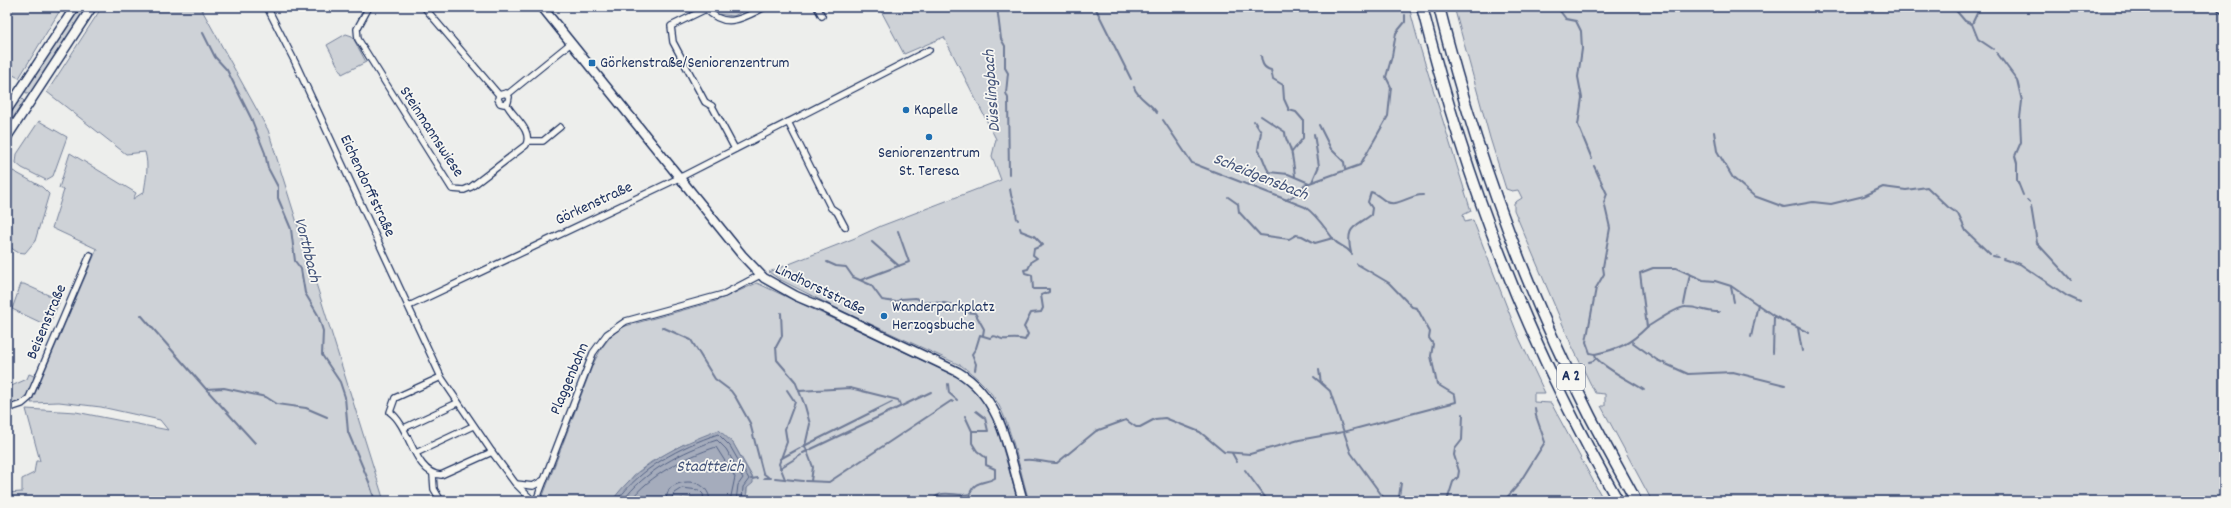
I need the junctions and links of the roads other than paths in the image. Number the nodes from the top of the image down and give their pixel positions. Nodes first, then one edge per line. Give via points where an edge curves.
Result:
1 (75, 7) edge
2 (92, 7) edge
3 (267, 7) edge
4 (369, 7) edge
5 (424, 7) edge
6 (542, 7) edge
7 (764, 7) edge
8 (817, 7) edge
9 (1422, 7) edge
10 (1439, 7) edge
11 (707, 8) edge
12 (822, 16) dead end
13 (571, 43) junction
14 (929, 50) dead end
15 (20, 90) junction
16 (499, 94) junction
17 (508, 94) junction
18 (32, 100) junction
19 (506, 103) junction
20 (7, 110) edge
21 (788, 122) junction
22 (560, 127) dead end
23 (7, 137) edge
24 (528, 141) junction
25 (734, 149) junction
26 (679, 178) junction
27 (845, 227) dead end
28 (90, 255) dead end
29 (760, 275) junction
30 (409, 306) junction
31 (441, 377) junction
32 (457, 403) junction
33 (7, 408) edge
34 (473, 426) junction
35 (404, 428) junction
36 (492, 452) junction
37 (416, 453) junction
38 (433, 475) junction
39 (544, 480) junction
40 (515, 483) junction
41 (441, 501) edge
42 (533, 501) edge
43 (536, 501) edge
44 (1023, 501) edge
45 (1618, 501) edge
46 (1636, 501) edge

1 - 15 street
2 - 18 street
3 - 30 street, Eichendorffstraße
4 - 24 street, Steinmannswiese via 357,28 358,39 452,189 464,190 471,187 524,148
5 - 16 street
6 - 13 street, Lindhorststraße
7 - 11 street via 738,20 726,21 713,16
8 - 12 street
9 - 45 highway, A 2 via 1454,126 1492,233 1547,366
10 - 46 highway, A 2 via 1480,152 1506,224 1554,340 1590,416
11 - 25 street via 671,26 673,42 705,102 712,106
13 - 17 street
13 - 26 street, Lindhorststraße
14 - 21 street, Görkenstraße
15 - 18 street
15 - 20 street
16 - 17 street
16 - 19 street via 500,103
17 - 19 street via 509,99
18 - 23 street
19 - 24 street via 526,131
21 - 25 street, Görkenstraße
21 - 27 street via 831,208 837,212
22 - 24 street via 543,141
25 - 26 street, Görkenstraße
26 - 29 street, Lindhorststraße
26 - 30 street, Görkenstraße
28 - 33 street, Beisenstraße via 29,398 22,404
29 - 39 street, Plaggenbahn via 724,294 626,321 607,334 593,353
29 - 44 street, Lindhorststraße via 796,296 970,379 982,389 998,417
30 - 31 street, Eichendorffstraße
31 - 32 street, Eichendorffstraße
31 - 35 street via 395,398 390,412 399,418
32 - 34 street, Eichendorffstraße
32 - 35 street
34 - 36 street, Eichendorffstraße
34 - 37 street
35 - 37 street
36 - 38 street via 446,474
36 - 40 street, Eichendorffstraße
37 - 38 street via 425,468
38 - 41 street via 434,489
39 - 40 street via 533,486
39 - 43 street, Plaggenbahn
40 - 42 street, Eichendorffstraße

